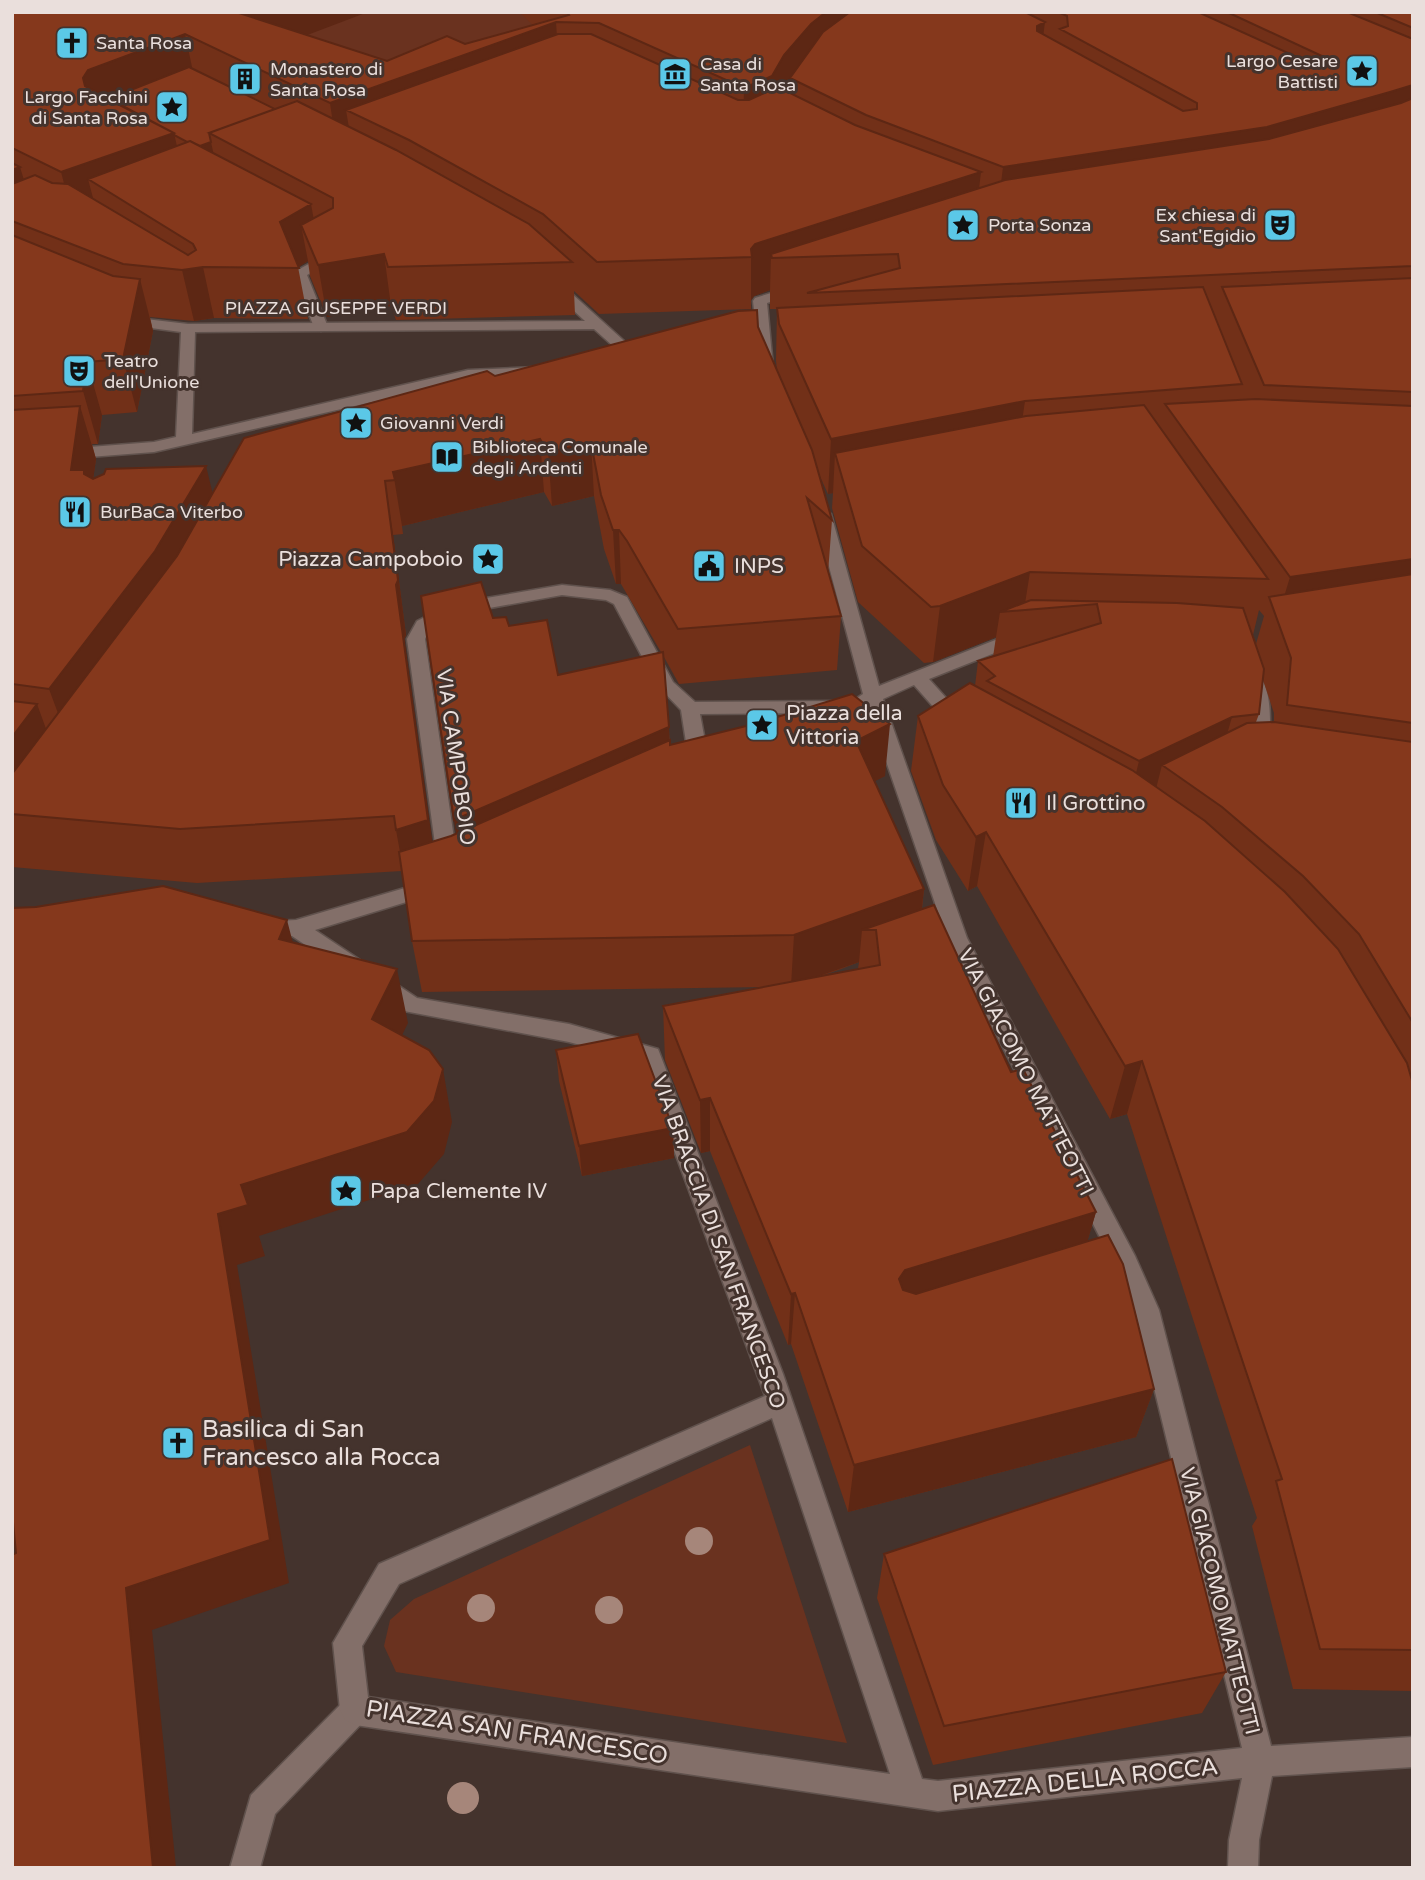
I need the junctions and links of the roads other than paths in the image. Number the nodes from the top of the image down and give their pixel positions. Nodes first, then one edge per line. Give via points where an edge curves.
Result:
1 (323, 247) edge
2 (548, 279) edge
3 (813, 284) edge
4 (109, 312) edge
5 (594, 322) junction
6 (321, 327) junction
7 (188, 328) junction
8 (618, 366) edge
9 (547, 381) edge
10 (769, 383) edge
11 (184, 440) junction
12 (12, 458) edge
13 (822, 498) edge
14 (1034, 637) edge
15 (1244, 657) edge
16 (917, 677) junction
17 (873, 697) junction
18 (845, 707) junction
19 (690, 708) junction
20 (797, 728) edge
21 (974, 734) edge
22 (1258, 768) edge
23 (700, 769) edge
24 (242, 927) edge
25 (296, 929) junction
26 (957, 939) junction
27 (934, 947) edge
28 (779, 1402) junction
29 (355, 1710) junction
30 (1413, 1752) edge
31 (1260, 1761) junction
32 (911, 1791) junction
33 (245, 1868) edge
34 (1243, 1868) edge

1 - 6 street via 335,254 299,273
2 - 5 street
3 - 10 street via 760,301
4 - 7 street, PIAZZA GIUSEPPE VERDI via 133,322
5 - 6 street, PIAZZA GIUSEPPE VERDI
5 - 8 street via 649,364
6 - 7 street, PIAZZA GIUSEPPE VERDI via 214,323
7 - 11 street
9 - 11 street via 468,375
11 - 12 street via 153,447
13 - 17 street, VIA GIACOMO MATTEOTTI
14 - 16 street via 1021,636
15 - 22 street via 1263,714
16 - 17 street
16 - 21 street via 962,727
17 - 18 street
17 - 26 street, VIA GIACOMO MATTEOTTI
18 - 19 street
18 - 20 street
19 - 23 street
19 - 25 street, VIA CAMPOBOIO via 666,685 621,601 610,594 562,590 457,608 424,625 416,639 457,879
24 - 25 street
25 - 28 street, VIA BRACCIA DI SAN FRANCESCO via 412,1005 569,1033 650,1055
26 - 27 street
26 - 31 street, VIA GIACOMO MATTEOTTI via 1117,1266 1147,1310
28 - 29 street, PIAZZA SAN FRANCESCO via 389,1574 347,1643
28 - 32 street, VIA BRACCIA DI SAN FRANCESCO
29 - 32 street, PIAZZA SAN FRANCESCO
29 - 33 street via 262,1807
30 - 31 street, PIAZZA DELLA ROCCA
31 - 32 street, PIAZZA DELLA ROCCA via 938,1796
31 - 34 street

